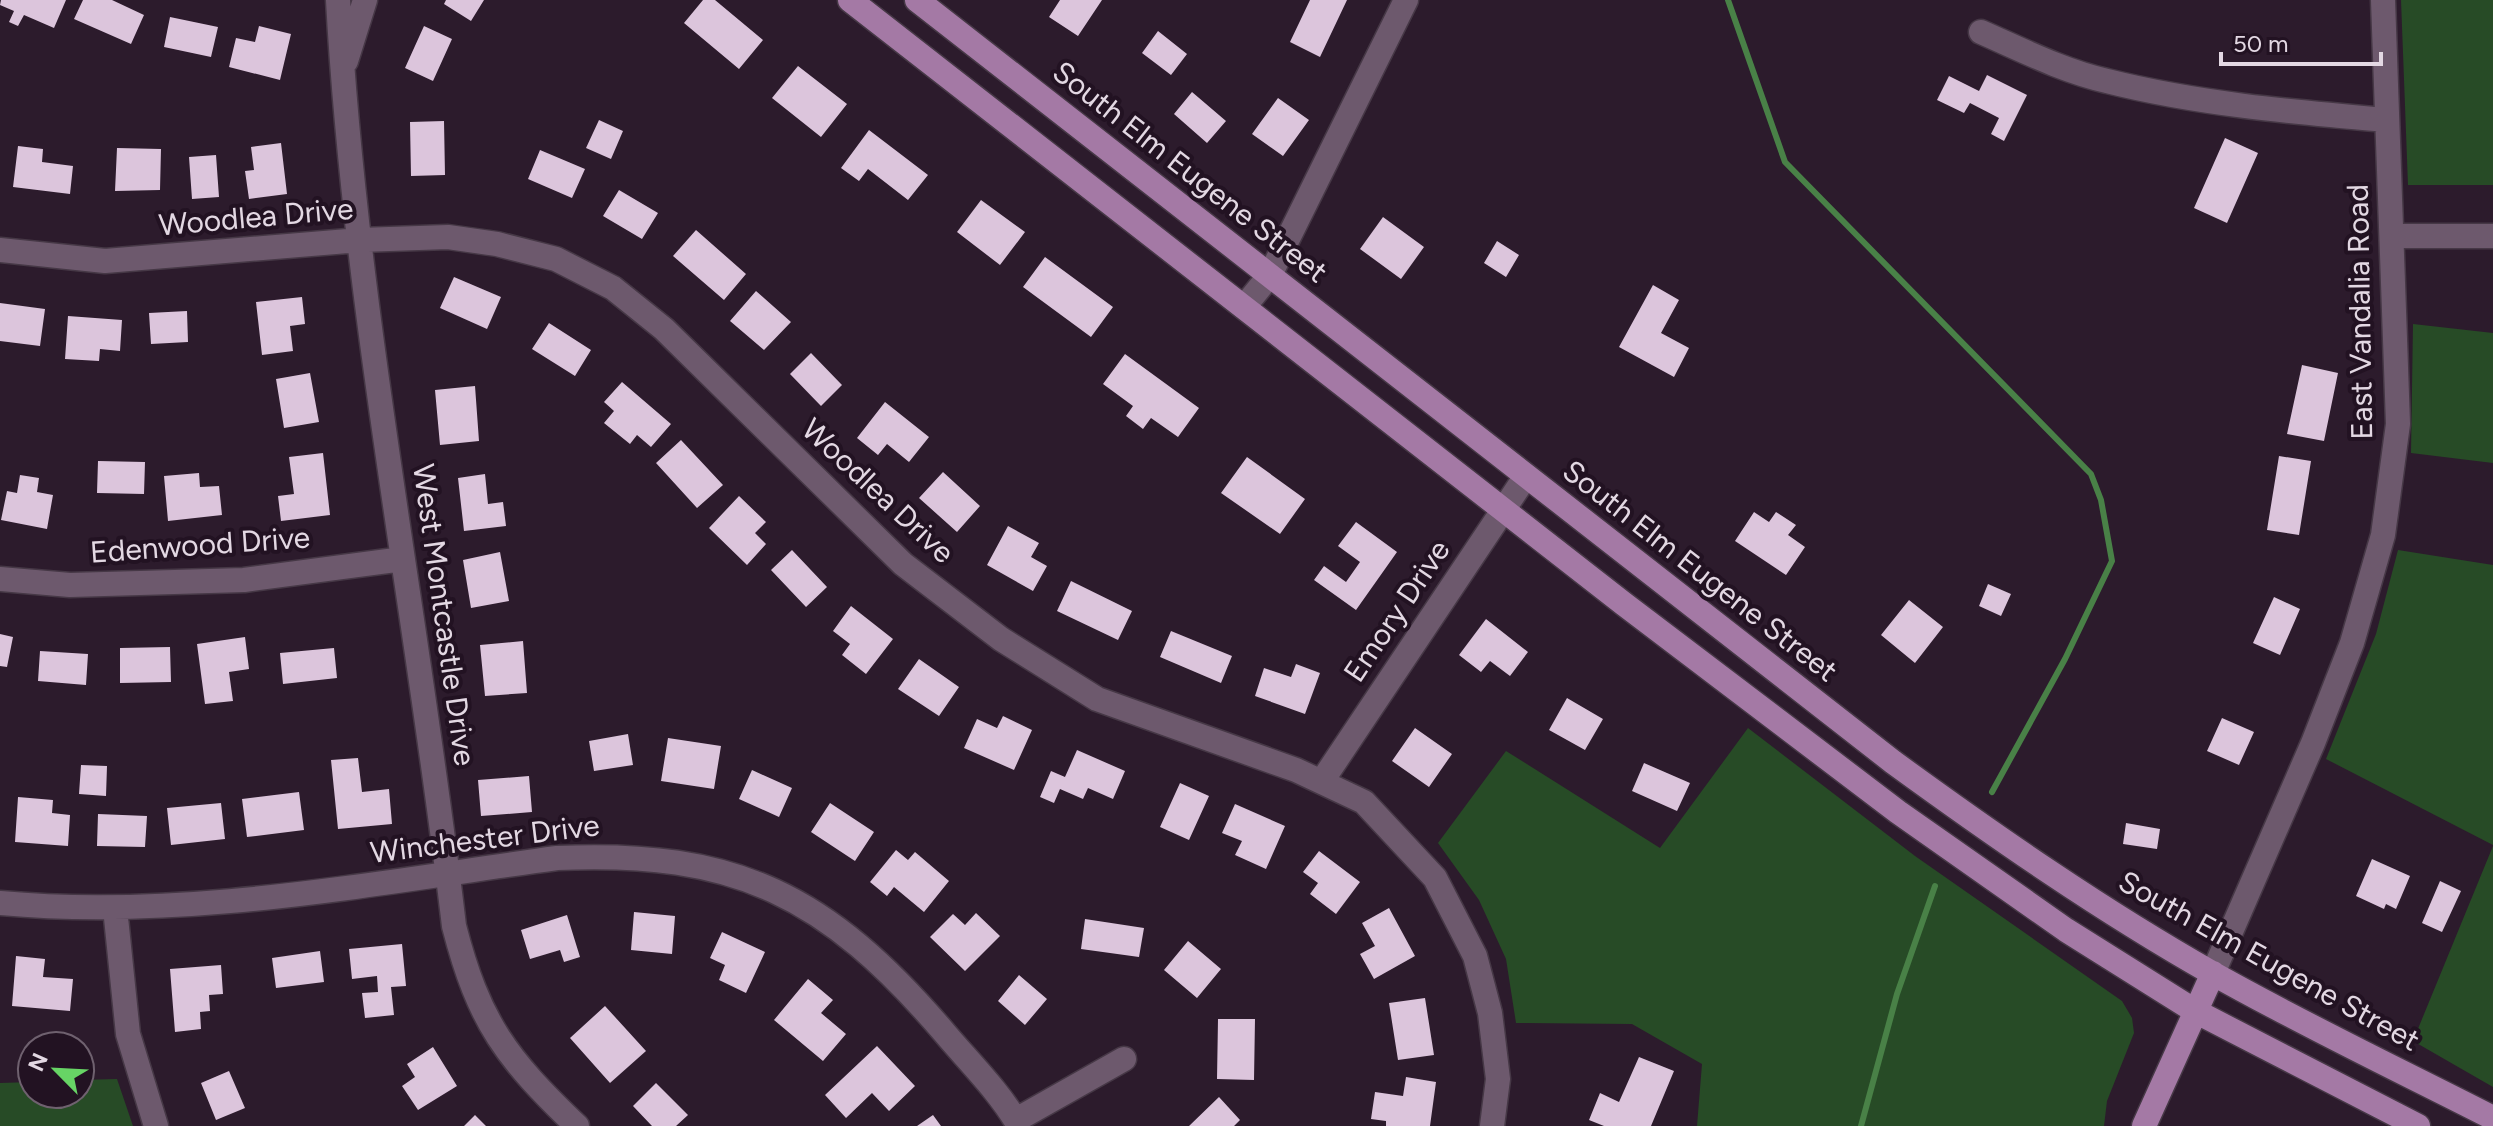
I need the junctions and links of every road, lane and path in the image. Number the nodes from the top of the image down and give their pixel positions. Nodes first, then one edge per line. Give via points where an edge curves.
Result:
1 (338, 0) edge
2 (365, 0) edge
3 (850, 0) edge
4 (917, 0) edge
5 (1406, 0) edge
6 (2383, 0) edge
7 (1981, 32) dead end
8 (342, 74) junction
9 (2387, 120) junction
10 (2392, 236) junction
11 (2493, 236) edge
12 (360, 240) junction
13 (0, 250) edge
14 (1270, 275) junction
15 (1244, 307) junction
16 (1526, 476) junction
17 (1503, 510) junction
18 (403, 559) junction
19 (0, 579) edge
20 (1322, 781) junction
21 (448, 873) junction
22 (0, 903) edge
23 (115, 908) junction
24 (2213, 973) junction
25 (2195, 1011) junction
26 (1124, 1059) dead end
27 (2493, 1118) edge
28 (1017, 1123) edge
29 (156, 1126) edge
30 (577, 1126) edge
31 (1492, 1126) edge
32 (2144, 1126) edge
33 (2418, 1126) edge

1 - 8 street, West Montcastle Drive
2 - 8 street, West Montcastle Drive
3 - 15 main road
4 - 14 main road, South Elm Eugene Street
5 - 14 street
6 - 9 street, East Vandalia Road
7 - 9 street via 2106,81 2303,113
8 - 12 street, West Montcastle Drive
9 - 10 street, East Vandalia Road
10 - 11 street
10 - 24 street, East Vandalia Road via 2398,424 2383,535 2352,643
12 - 13 street, Woodlea Drive via 105,261
12 - 18 street, West Montcastle Drive
12 - 20 street, Woodlea Drive via 448,237 497,244 556,259 613,288 664,329 903,564 1001,639 1097,699
14 - 15 street
14 - 16 main road, South Elm Eugene Street
15 - 17 main road
16 - 17 street, Emory Drive
16 - 24 main road, South Elm Eugene Street via 1984,828
17 - 20 street, Emory Drive
17 - 25 main road via 1898,812 2066,930
18 - 19 street, Edenwood Drive via 244,580 70,585
18 - 21 street, West Montcastle Drive
20 - 31 street, Woodlea Drive via 1364,802 1435,878 1475,956 1490,1013 1498,1079
21 - 23 street, Winchester Drive via 227,902
21 - 28 street, Winchester Drive via 557,858 667,859 706,866 784,895 824,917 895,978
21 - 30 street, West Montcastle Drive via 468,979 493,1031 521,1072
22 - 23 street, Winchester Drive
23 - 29 street via 128,1034
24 - 25 main road
24 - 27 main road, South Elm Eugene Street
25 - 32 main road
25 - 33 main road
26 - 28 street

